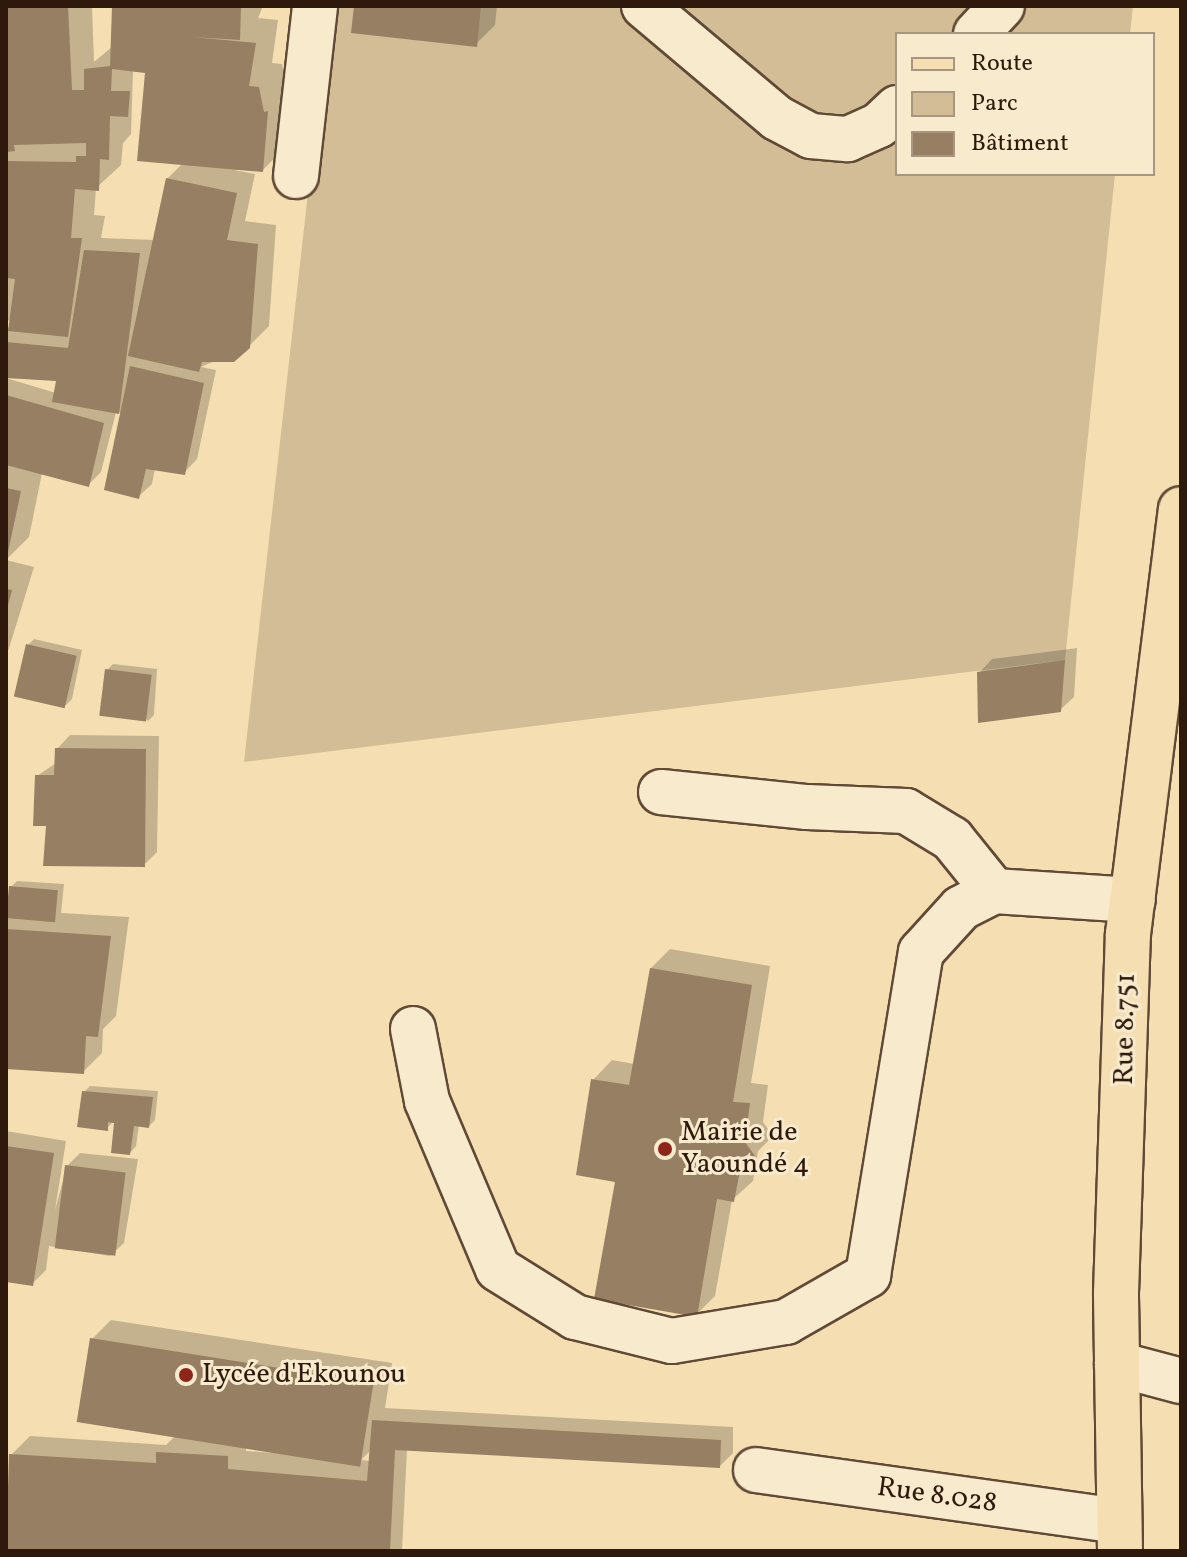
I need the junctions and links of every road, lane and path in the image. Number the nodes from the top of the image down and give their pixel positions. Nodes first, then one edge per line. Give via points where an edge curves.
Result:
1 (315, 6) edge
2 (644, 6) edge
3 (1002, 6) edge
4 (978, 32) edge
5 (895, 110) edge
6 (296, 176) dead end
7 (1181, 509) edge
8 (661, 792) dead end
9 (994, 891) junction
10 (1133, 900) junction
11 (413, 1029) dead end
12 (1117, 1364) junction
13 (1181, 1381) edge
14 (756, 1470) dead end
15 (1119, 1536) edge

1 - 6 street
2 - 5 street via 777,118 811,136 848,139 879,125
3 - 4 street
7 - 10 main road, Rue 8.751
8 - 9 street via 906,811 952,839
9 - 10 street
9 - 11 street via 961,908 921,952 868,1275 786,1322 672,1341 575,1317 498,1269 427,1101
10 - 12 main road, Rue 8.751
12 - 13 street
12 - 15 main road, Rue 8.751
14 - 15 street, Rue 8.028

